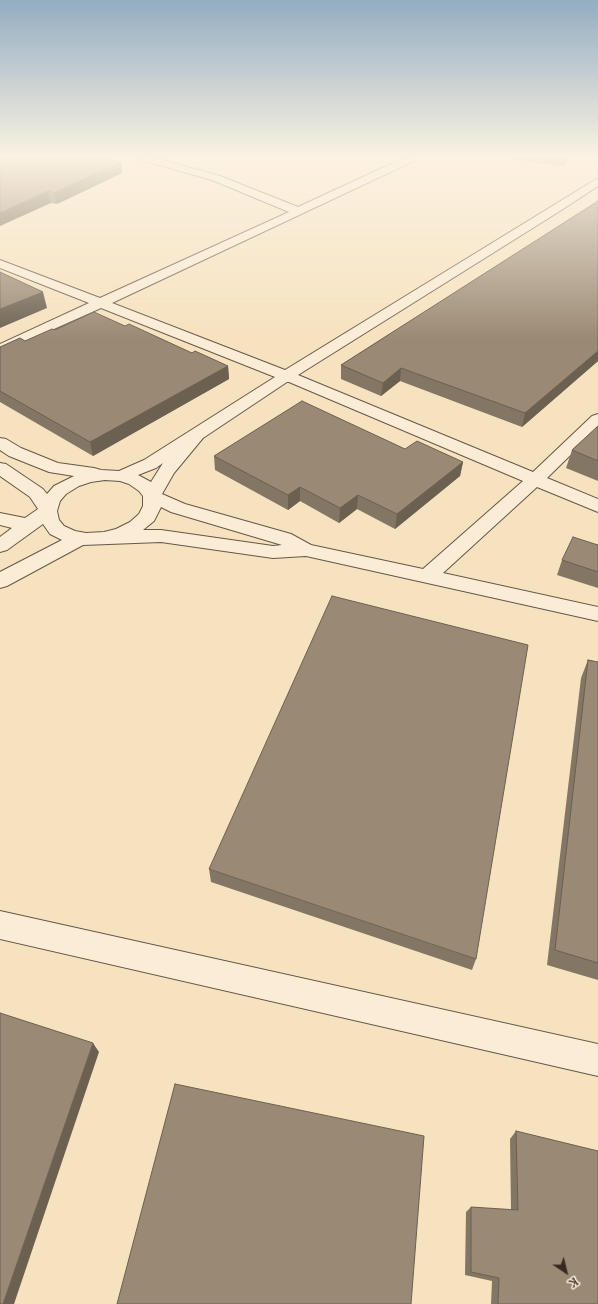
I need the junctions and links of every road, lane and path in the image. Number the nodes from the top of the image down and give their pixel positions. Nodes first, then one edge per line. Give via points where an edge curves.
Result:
1 (280, 219) edge
2 (539, 219) edge
3 (0, 264) edge
4 (101, 303) junction
5 (0, 349) edge
6 (286, 376) junction
7 (598, 419) edge
8 (197, 434) junction
9 (0, 442) edge
10 (0, 468) edge
11 (113, 475) junction
12 (535, 480) junction
13 (152, 496) junction
14 (598, 506) edge
15 (48, 511) junction
16 (0, 519) edge
17 (28, 525) junction
18 (80, 538) junction
19 (104, 538) junction
20 (0, 546) edge
21 (306, 550) junction
22 (427, 576) junction
23 (0, 581) edge
24 (598, 614) edge
25 (0, 925) edge
26 (598, 1060) edge

1 - 4 street
2 - 6 street
3 - 4 street
4 - 5 street
4 - 6 street
6 - 8 street
6 - 12 street
7 - 12 street
8 - 11 street via 150,464
8 - 13 street via 166,471
9 - 11 street via 15,452 55,468
10 - 15 street via 37,493
11 - 13 street via 135,480 146,487
11 - 15 street via 88,477 66,486 51,500
12 - 14 street
12 - 22 street
13 - 19 street via 152,506 147,517 122,534
13 - 21 street via 178,508 284,538
15 - 17 street
15 - 18 street via 50,521 57,530
16 - 17 street
17 - 20 street
18 - 19 street
18 - 23 street
19 - 21 street via 161,536 273,552
21 - 22 street
22 - 24 street
25 - 26 street

